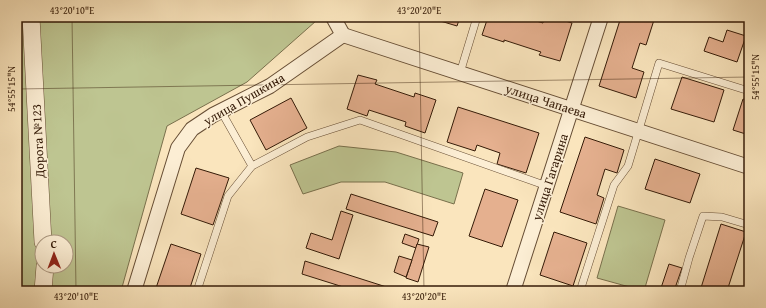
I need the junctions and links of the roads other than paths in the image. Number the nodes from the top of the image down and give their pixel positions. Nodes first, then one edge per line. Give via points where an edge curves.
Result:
1 (333, 17) edge
2 (477, 17) edge
3 (601, 17) edge
4 (31, 19) edge
5 (342, 35) junction
6 (460, 73) junction
7 (749, 91) edge
8 (572, 109) junction
9 (222, 111) junction
10 (638, 131) junction
11 (252, 166) junction
12 (749, 167) edge
13 (547, 186) junction
14 (749, 226) edge
15 (43, 234) edge
16 (44, 274) edge
17 (43, 291) edge
18 (134, 291) edge
19 (197, 291) edge
20 (513, 291) edge
21 (580, 291) edge
22 (680, 291) edge

1 - 5 street
2 - 6 lane
3 - 8 street, улица Гагарина
4 - 15 street, Дорога №123
5 - 6 street, улица Чапаева
5 - 9 street, улица Пушкина via 270,86
6 - 8 street, улица Чапаева
7 - 10 lane via 660,62
8 - 10 street, улица Чапаева
8 - 13 street, улица Гагарина
9 - 11 lane
9 - 18 street, улица Пушкина via 192,129 178,148
10 - 12 street, улица Чапаева
10 - 21 lane via 628,166 614,184
11 - 13 lane via 307,137 360,120
11 - 19 lane via 228,196
13 - 20 street, улица Гагарина
14 - 22 lane via 722,217 703,216
16 - 17 street

